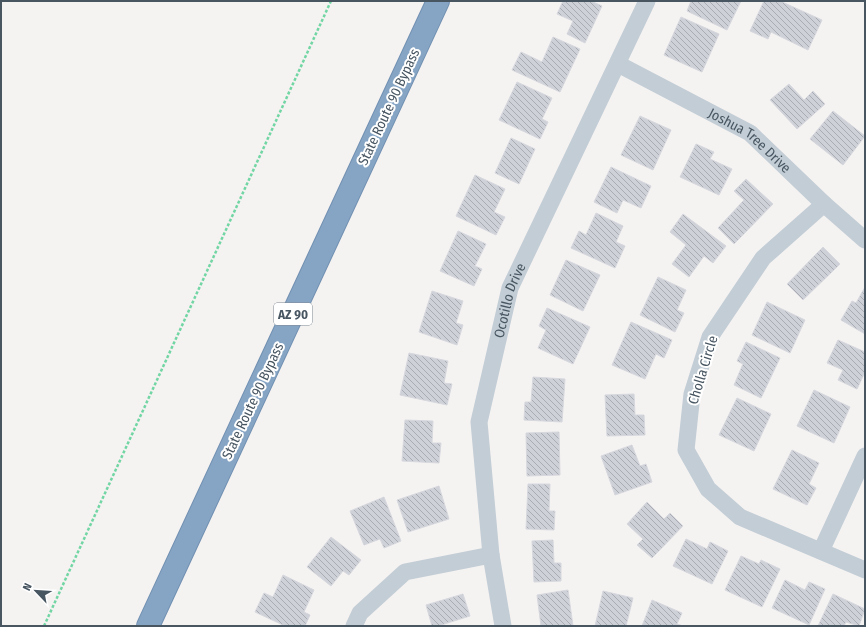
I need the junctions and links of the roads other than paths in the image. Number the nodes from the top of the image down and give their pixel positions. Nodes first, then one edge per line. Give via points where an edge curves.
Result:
1 (438, 1) edge
2 (647, 1) edge
3 (618, 64) junction
4 (824, 204) junction
5 (865, 240) edge
6 (865, 456) edge
7 (821, 551) junction
8 (491, 555) junction
9 (865, 570) edge
10 (148, 626) edge
11 (354, 626) edge
12 (502, 626) edge

1 - 10 highway, State Route 90 Bypass / AZ 90
2 - 3 street, Ocotillo Drive
3 - 4 street, Joshua Tree Drive via 750,133
3 - 8 street, Ocotillo Drive via 510,288 479,422
4 - 5 street, Joshua Tree Drive
4 - 7 street, Cholla Circle via 763,258 710,337 692,394 686,450 708,489 740,517
6 - 7 street
7 - 9 street, Cholla Circle
8 - 11 street via 405,572 360,614
8 - 12 street, Ocotillo Drive

